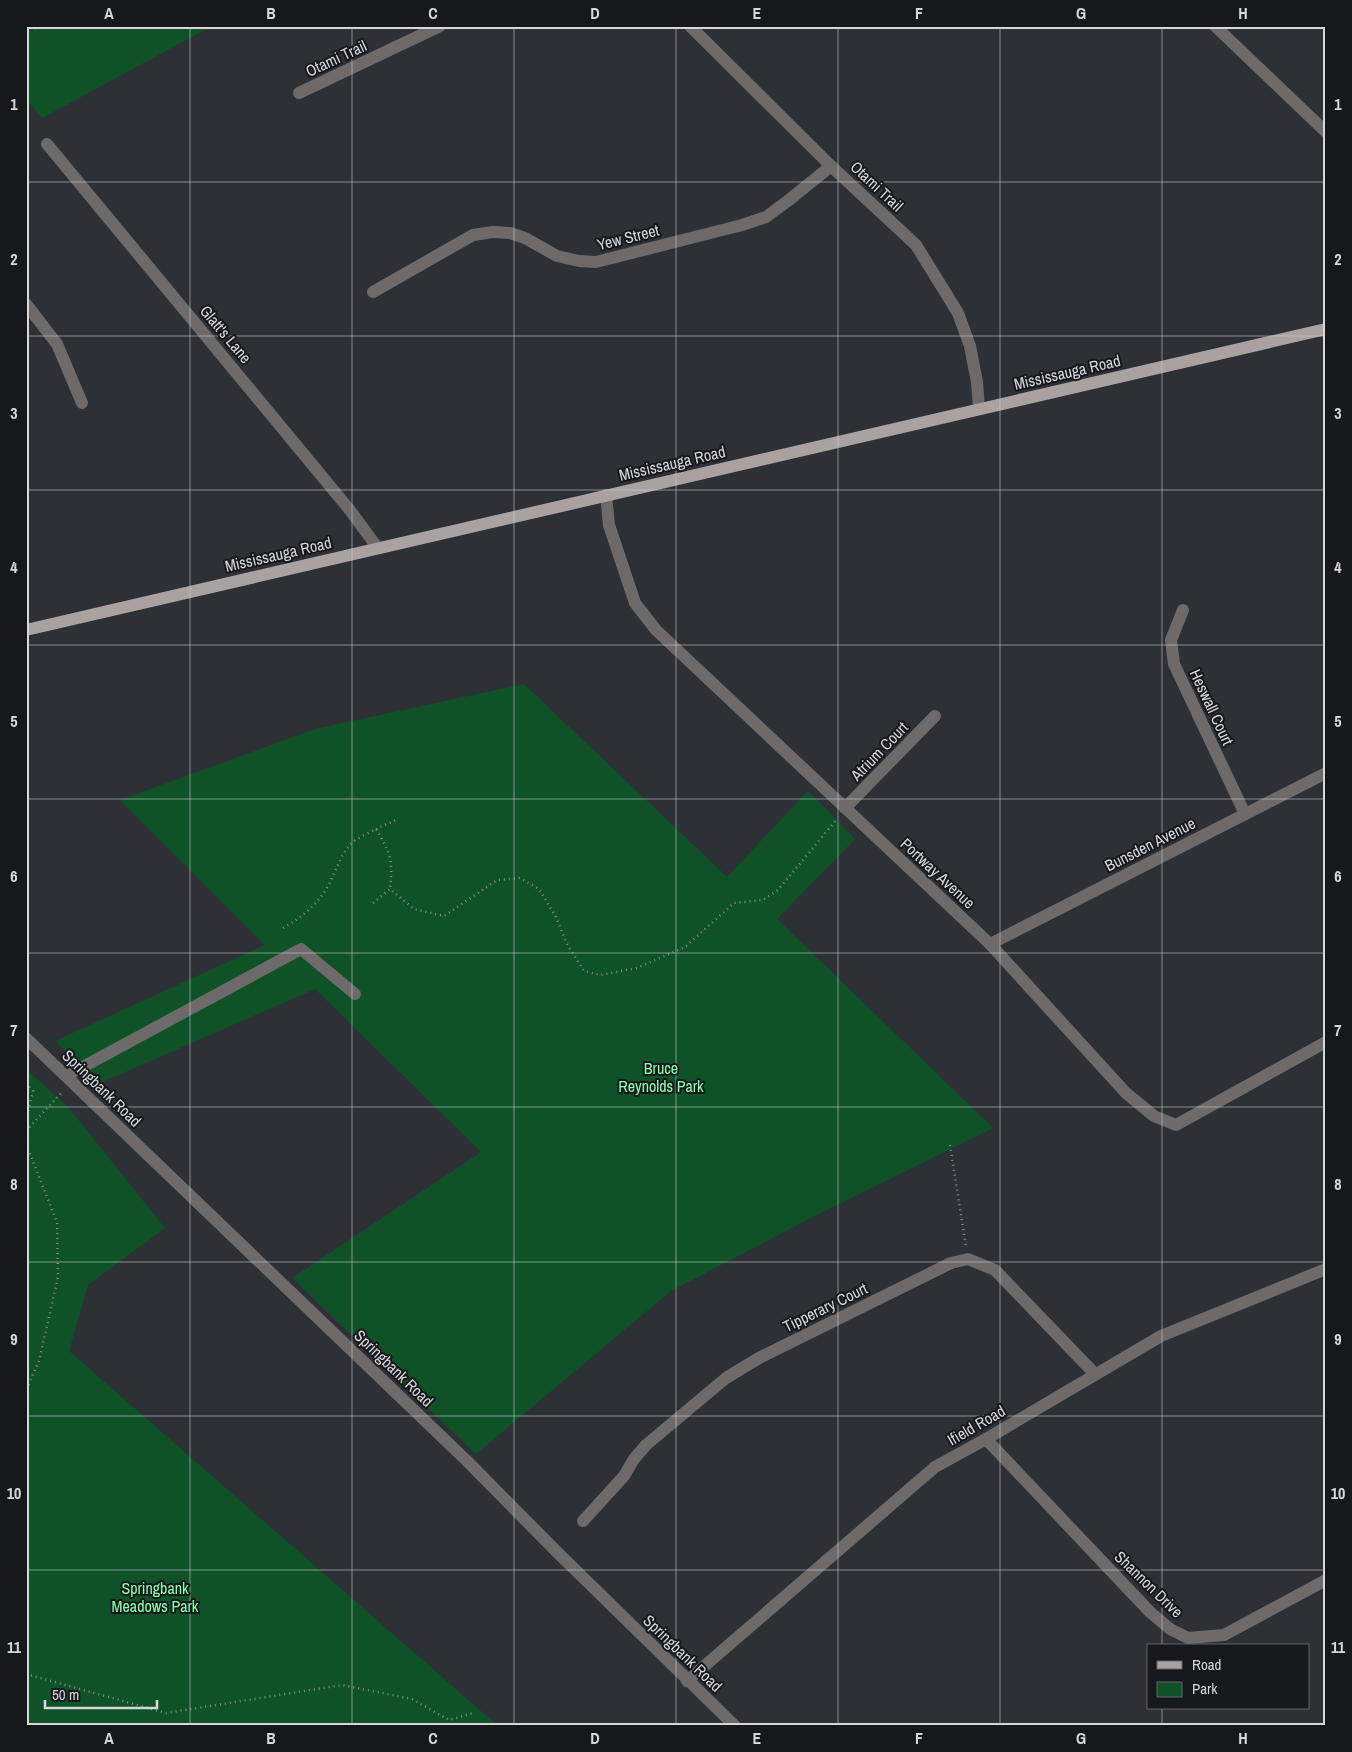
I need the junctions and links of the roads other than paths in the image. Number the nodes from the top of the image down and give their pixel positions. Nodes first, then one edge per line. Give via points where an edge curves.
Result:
1 (440, 26) edge
2 (690, 26) edge
3 (1215, 26) edge
4 (299, 93) dead end
5 (1326, 132) edge
6 (47, 144) dead end
7 (831, 166) junction
8 (373, 292) dead end
9 (26, 304) edge
10 (1326, 329) edge
11 (82, 403) dead end
12 (979, 408) junction
13 (606, 495) junction
14 (377, 548) junction
15 (1183, 610) dead end
16 (26, 630) edge
17 (936, 716) dead end
18 (1326, 773) edge
19 (846, 808) junction
20 (1245, 814) junction
21 (990, 944) junction
22 (354, 994) dead end
23 (26, 1038) edge
24 (1326, 1042) edge
25 (69, 1079) junction
26 (1326, 1269) edge
27 (1095, 1374) junction
28 (986, 1439) junction
29 (583, 1521) dead end
30 (1326, 1580) edge
31 (687, 1680) junction
32 (735, 1726) edge

1 - 4 street, Otami Trail
2 - 7 street, Otami Trail
3 - 5 street
6 - 14 street, Glatt's Lane via 348,508
7 - 8 street, Yew Street via 766,217 742,225 596,262 556,256 510,233 474,235
7 - 12 street, Otami Trail via 916,245 938,278 958,313 970,346
9 - 11 street via 57,344
10 - 12 main road, Mississauga Road
12 - 13 main road, Mississauga Road
13 - 14 main road, Mississauga Road
13 - 19 street, Portway Avenue via 608,525 634,603 656,630
14 - 16 main road, Mississauga Road
15 - 20 street, Heswall Court via 1171,640 1174,664
17 - 19 street, Atrium Court
18 - 20 street, Bunsden Avenue
19 - 21 street, Portway Avenue
20 - 21 street, Bunsden Avenue
21 - 24 street, Portway Avenue via 1126,1093 1154,1116 1176,1125
22 - 25 street via 301,949
23 - 25 street, Springbank Road
25 - 31 street, Springbank Road via 460,1454
26 - 27 street, Ifield Road via 1161,1336
27 - 28 street, Ifield Road
27 - 29 street, Tipperary Court via 995,1270 968,1259 950,1263 759,1358 726,1378 646,1445 624,1476
28 - 30 street, Shannon Drive via 1150,1612 1170,1629 1188,1638 1224,1635
28 - 31 street, Ifield Road via 934,1467
31 - 32 street, Springbank Road

